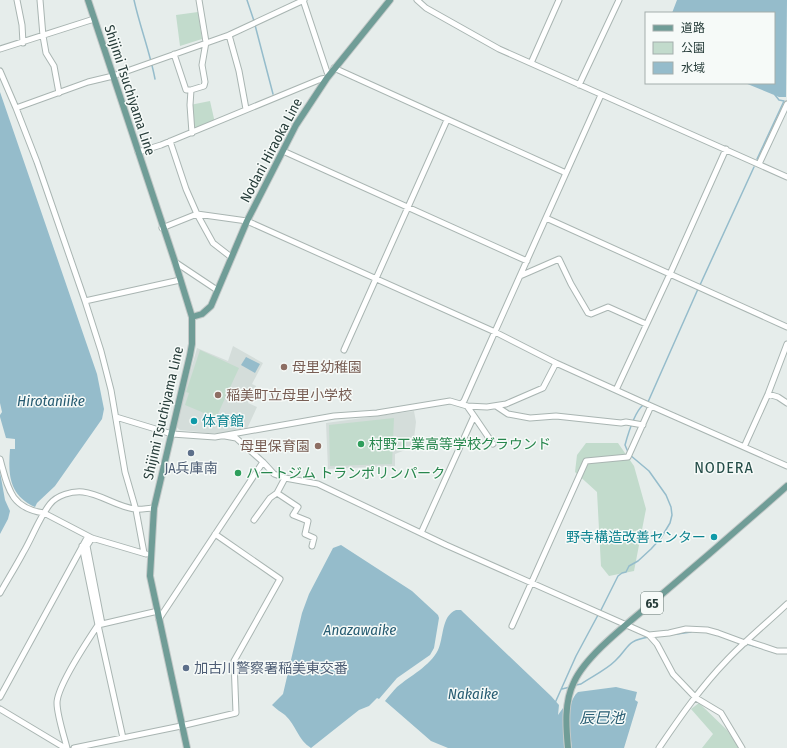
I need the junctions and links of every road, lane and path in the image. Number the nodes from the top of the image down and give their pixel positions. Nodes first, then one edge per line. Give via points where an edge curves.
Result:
1 (17, 0) edge
2 (40, 0) edge
3 (88, 0) edge
4 (199, 0) edge
5 (304, 0) edge
6 (390, 0) edge
7 (417, 0) edge
8 (559, 0) edge
9 (619, 0) edge
10 (94, 19) junction
11 (229, 35) junction
12 (43, 36) junction
13 (206, 42) junction
14 (23, 43) junction
15 (0, 50) edge
16 (174, 54) junction
17 (531, 63) junction
18 (334, 68) junction
19 (0, 71) edge
20 (113, 76) junction
21 (328, 77) junction
22 (579, 84) junction
23 (191, 90) junction
24 (58, 92) junction
25 (601, 95) junction
26 (787, 104) edge
27 (16, 108) junction
28 (246, 109) junction
29 (447, 120) junction
30 (192, 132) junction
31 (170, 141) junction
32 (726, 149) junction
33 (283, 151) junction
34 (138, 152) junction
35 (759, 164) junction
36 (566, 173) junction
37 (787, 177) edge
38 (408, 207) junction
39 (197, 214) junction
40 (546, 218) junction
41 (247, 221) junction
42 (162, 228) junction
43 (231, 257) junction
44 (527, 261) junction
45 (175, 262) junction
46 (670, 274) junction
47 (520, 276) junction
48 (376, 278) junction
49 (180, 280) junction
50 (217, 290) junction
51 (85, 301) junction
52 (192, 317) junction
53 (646, 324) junction
54 (787, 327) edge
55 (495, 332) junction
56 (787, 344) edge
57 (344, 350) dead end
58 (556, 363) junction
59 (616, 390) junction
60 (768, 394) junction
61 (787, 403) edge
62 (461, 404) junction
63 (467, 406) junction
64 (496, 406) junction
65 (651, 406) junction
66 (474, 416) junction
67 (116, 417) junction
68 (643, 425) junction
69 (172, 434) junction
70 (225, 436) junction
71 (493, 444) dead end
72 (744, 447) junction
73 (0, 459) edge
74 (263, 462) junction
75 (787, 466) edge
76 (286, 478) junction
77 (787, 486) edge
78 (277, 493) junction
79 (154, 508) junction
80 (136, 510) junction
81 (44, 514) junction
82 (254, 520) dead end
83 (421, 533) junction
84 (215, 534) junction
85 (90, 537) junction
86 (82, 546) junction
87 (312, 546) dead end
88 (147, 554) junction
89 (531, 583) junction
90 (0, 593) edge
91 (787, 604) edge
92 (158, 611) junction
93 (160, 619) junction
94 (100, 624) junction
95 (626, 625) junction
96 (512, 626) dead end
97 (649, 635) junction
98 (746, 642) junction
99 (787, 651) edge
100 (0, 697) edge
101 (696, 698) junction
102 (0, 709) edge
103 (181, 726) junction
104 (123, 738) junction
105 (66, 748) edge
106 (74, 748) edge
107 (187, 748) edge
108 (568, 748) edge
109 (659, 748) edge
110 (742, 748) edge

1 - 14 street
2 - 12 street
3 - 10 main road, Shijimi Tsuchiyama Line
4 - 13 street
5 - 11 street
5 - 21 street
6 - 18 main road, Nodani Hiraoka Line
7 - 17 street via 470,34
8 - 17 street
9 - 22 street
10 - 12 street
10 - 20 main road, Shijimi Tsuchiyama Line
11 - 13 street
11 - 28 street
12 - 14 street
12 - 24 street via 46,53 54,66
13 - 16 street
13 - 23 street via 202,65 204,86
14 - 15 street
16 - 20 street
16 - 23 street via 186,90
17 - 22 street
18 - 21 main road, Nodani Hiraoka Line
18 - 29 street
19 - 27 street
20 - 24 street
20 - 34 main road, Shijimi Tsuchiyama Line
21 - 28 street
21 - 33 main road, Nodani Hiraoka Line via 299,119
22 - 25 street
23 - 30 street
24 - 27 street
25 - 32 street
25 - 36 street
26 - 35 street
27 - 51 street
28 - 30 street
29 - 36 street
29 - 38 street
30 - 31 street
31 - 34 street
31 - 39 street
32 - 35 street
32 - 46 street
33 - 38 street
33 - 41 main road, Nodani Hiraoka Line
34 - 42 main road, Shijimi Tsuchiyama Line
35 - 37 street
36 - 40 street
38 - 44 street
38 - 48 street
39 - 41 street
39 - 42 street
39 - 43 street via 213,243
40 - 44 street
40 - 46 street
41 - 43 main road, Nodani Hiraoka Line
41 - 48 street
42 - 45 main road, Shijimi Tsuchiyama Line
43 - 50 main road, Nodani Hiraoka Line
44 - 47 street
45 - 49 main road, Shijimi Tsuchiyama Line
45 - 50 street
46 - 53 street
46 - 54 street
47 - 53 street via 559,259 588,313 608,307
47 - 55 street
48 - 55 street
48 - 57 street
49 - 51 street
49 - 52 main road, Shijimi Tsuchiyama Line
50 - 52 main road, Nodani Hiraoka Line via 211,306 202,314
51 - 67 street via 101,351
52 - 69 main road, Shijimi Tsuchiyama Line via 192,344
53 - 59 street
55 - 58 street
55 - 62 street
56 - 60 street
58 - 59 street
58 - 64 street via 543,388
59 - 65 street
60 - 61 street
60 - 72 street
62 - 63 street
62 - 70 street via 450,401 377,413 334,416
63 - 64 street
63 - 66 street
64 - 68 street via 508,414 530,418 556,416
65 - 68 street
65 - 72 street
66 - 71 street
66 - 83 street
67 - 69 street
67 - 80 street via 125,472
68 - 89 street via 628,457 586,462
69 - 70 street
69 - 79 main road, Shijimi Tsuchiyama Line
70 - 74 street via 236,438
72 - 75 street
73 - 81 street via 12,497 27,509
74 - 76 street via 274,474
74 - 84 street
76 - 78 street
76 - 83 street via 318,484
77 - 95 main road, 65
78 - 82 street via 270,498
78 - 87 street via 298,508 293,515 308,521 305,534 314,538
79 - 80 street
79 - 88 main road, Shijimi Tsuchiyama Line
80 - 81 street via 83,492 58,497
80 - 88 street
81 - 85 street
81 - 90 street
83 - 89 street
84 - 93 street
84 - 103 street via 280,579 234,660 236,713
85 - 86 street
85 - 88 street
85 - 94 street via 87,546
86 - 94 street
86 - 100 street
88 - 92 main road, Shijimi Tsuchiyama Line
89 - 95 street
89 - 96 street
91 - 98 street
92 - 93 main road, Shijimi Tsuchiyama Line
92 - 94 street
93 - 103 main road, Shijimi Tsuchiyama Line
94 - 104 street
94 - 105 street via 84,646 58,695 57,705
95 - 97 street
95 - 108 main road, 65 via 588,660 574,682 566,722
97 - 98 street via 686,629 707,630
97 - 101 street via 657,644 673,674
98 - 99 street via 777,651
98 - 101 street via 716,672
101 - 109 street
101 - 110 street via 721,713
102 - 105 street
103 - 104 street
103 - 107 main road, Shijimi Tsuchiyama Line
104 - 106 street

